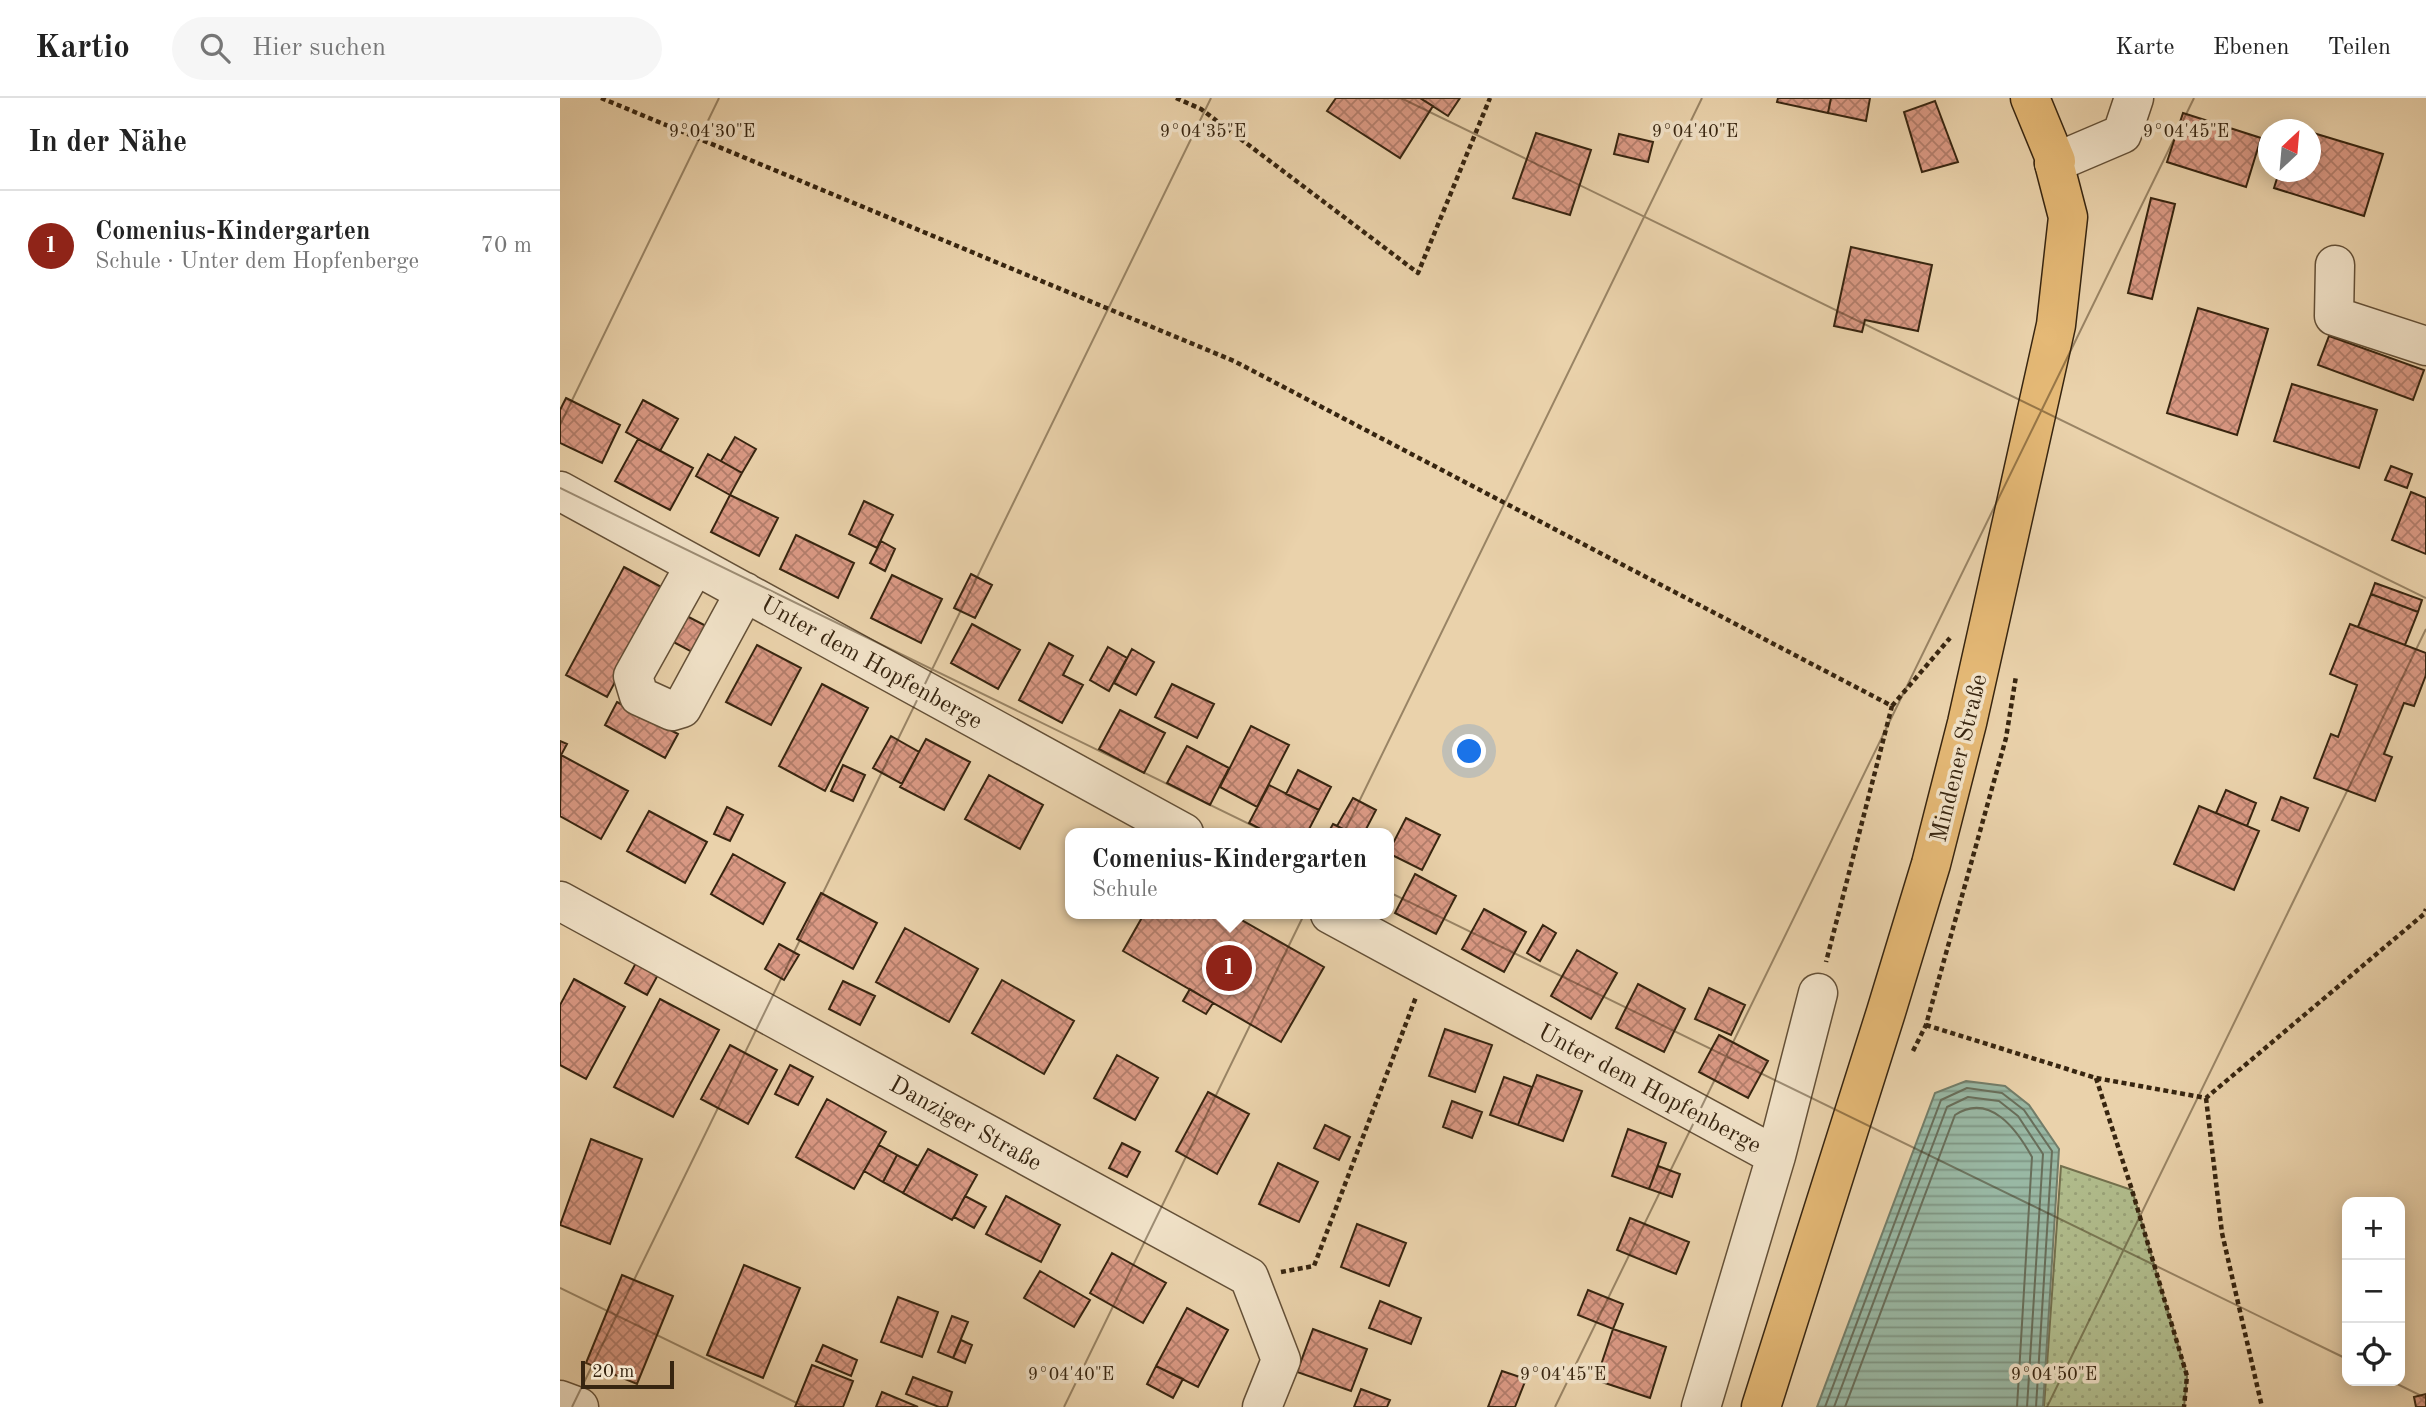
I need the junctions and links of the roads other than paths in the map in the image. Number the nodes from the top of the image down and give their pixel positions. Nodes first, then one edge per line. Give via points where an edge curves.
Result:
1 (2030, 98) edge
2 (2134, 98) edge
3 (2054, 163) junction
4 (2335, 265) dead end
5 (2426, 346) edge
6 (560, 491) edge
7 (695, 565) junction
8 (745, 592) junction
9 (1175, 828) edge
10 (560, 901) edge
11 (1339, 919) edge
12 (1818, 993) road end
13 (1776, 1156) junction
14 (560, 1400) edge
15 (579, 1407) edge
16 (1262, 1407) edge
17 (1701, 1407) edge
18 (1761, 1407) edge

1 - 3 main road, Mindener Straße
2 - 3 street via 2122,134
3 - 18 main road, Mindener Straße via 2068,217 2056,325 1967,723 1931,864
4 - 5 street via 2334,316
6 - 7 street, Unter dem Hopfenberge
7 - 8 street, Unter dem Hopfenberge
7 - 8 street via 633,677 639,696 672,711 682,708
8 - 9 street, Unter dem Hopfenberge
10 - 16 street, Danziger Straße via 1249,1277 1281,1360
11 - 13 street, Unter dem Hopfenberge
12 - 13 street
13 - 17 street, Unter dem Hopfenberge
14 - 15 street

